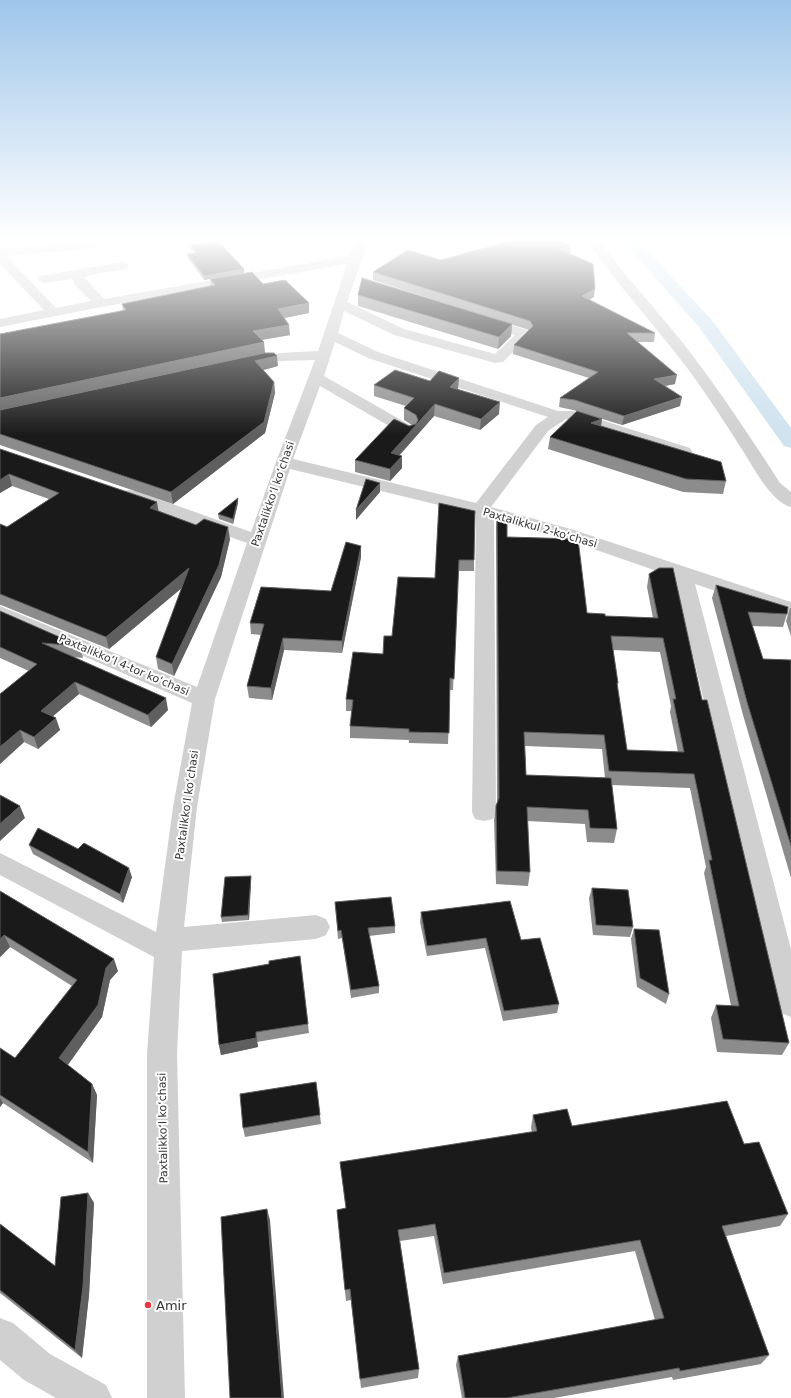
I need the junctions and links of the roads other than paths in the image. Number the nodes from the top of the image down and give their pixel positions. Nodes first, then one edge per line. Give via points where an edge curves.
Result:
1 (46, 304) edge
2 (94, 304) edge
3 (341, 304) joint
4 (642, 304) edge
5 (53, 312) junction
6 (470, 316) edge
7 (0, 323) edge
8 (327, 345) junction
9 (231, 366) edge
10 (315, 377) junction
11 (552, 412) dead end
12 (409, 431) edge
13 (688, 453) edge
14 (284, 462) junction
15 (118, 491) edge
16 (791, 502) edge
17 (482, 510) junction
18 (257, 540) junction
19 (683, 574) junction
20 (791, 610) edge
21 (0, 612) edge
22 (204, 698) junction
23 (484, 812) dead end
24 (0, 863) edge
25 (316, 927) dead end
26 (168, 945) junction
27 (791, 1004) edge
28 (0, 1336) edge
29 (93, 1398) edge
30 (166, 1398) edge

1 - 5 street
2 - 5 street
3 - 6 street via 399,332 495,359 524,334
3 - 8 street, Paxtalikkoʻl koʻchasi
4 - 16 street via 711,390 774,486
5 - 7 street
8 - 9 street
8 - 10 street, Paxtalikkoʻl koʻchasi
8 - 11 street via 373,355
10 - 12 street
10 - 14 street, Paxtalikkoʻl koʻchasi
13 - 17 street via 563,414 542,428
14 - 17 street, Paxtalikkul 2-koʻchasi
14 - 18 street, Paxtalikkoʻl koʻchasi
15 - 18 street
17 - 19 street, Paxtalikkul 2-koʻchasi via 568,534
17 - 23 street
18 - 22 street, Paxtalikkoʻl koʻchasi
19 - 20 street, Paxtalikkul 2-koʻchasi
19 - 27 street
21 - 22 street, Paxtalikkoʻl 4-tor koʻchasi
22 - 26 street, Paxtalikkoʻl koʻchasi via 185,807
24 - 26 street
25 - 26 street
26 - 30 street, Paxtalikkoʻl koʻchasi via 162,1054
28 - 29 street via 37,1367

